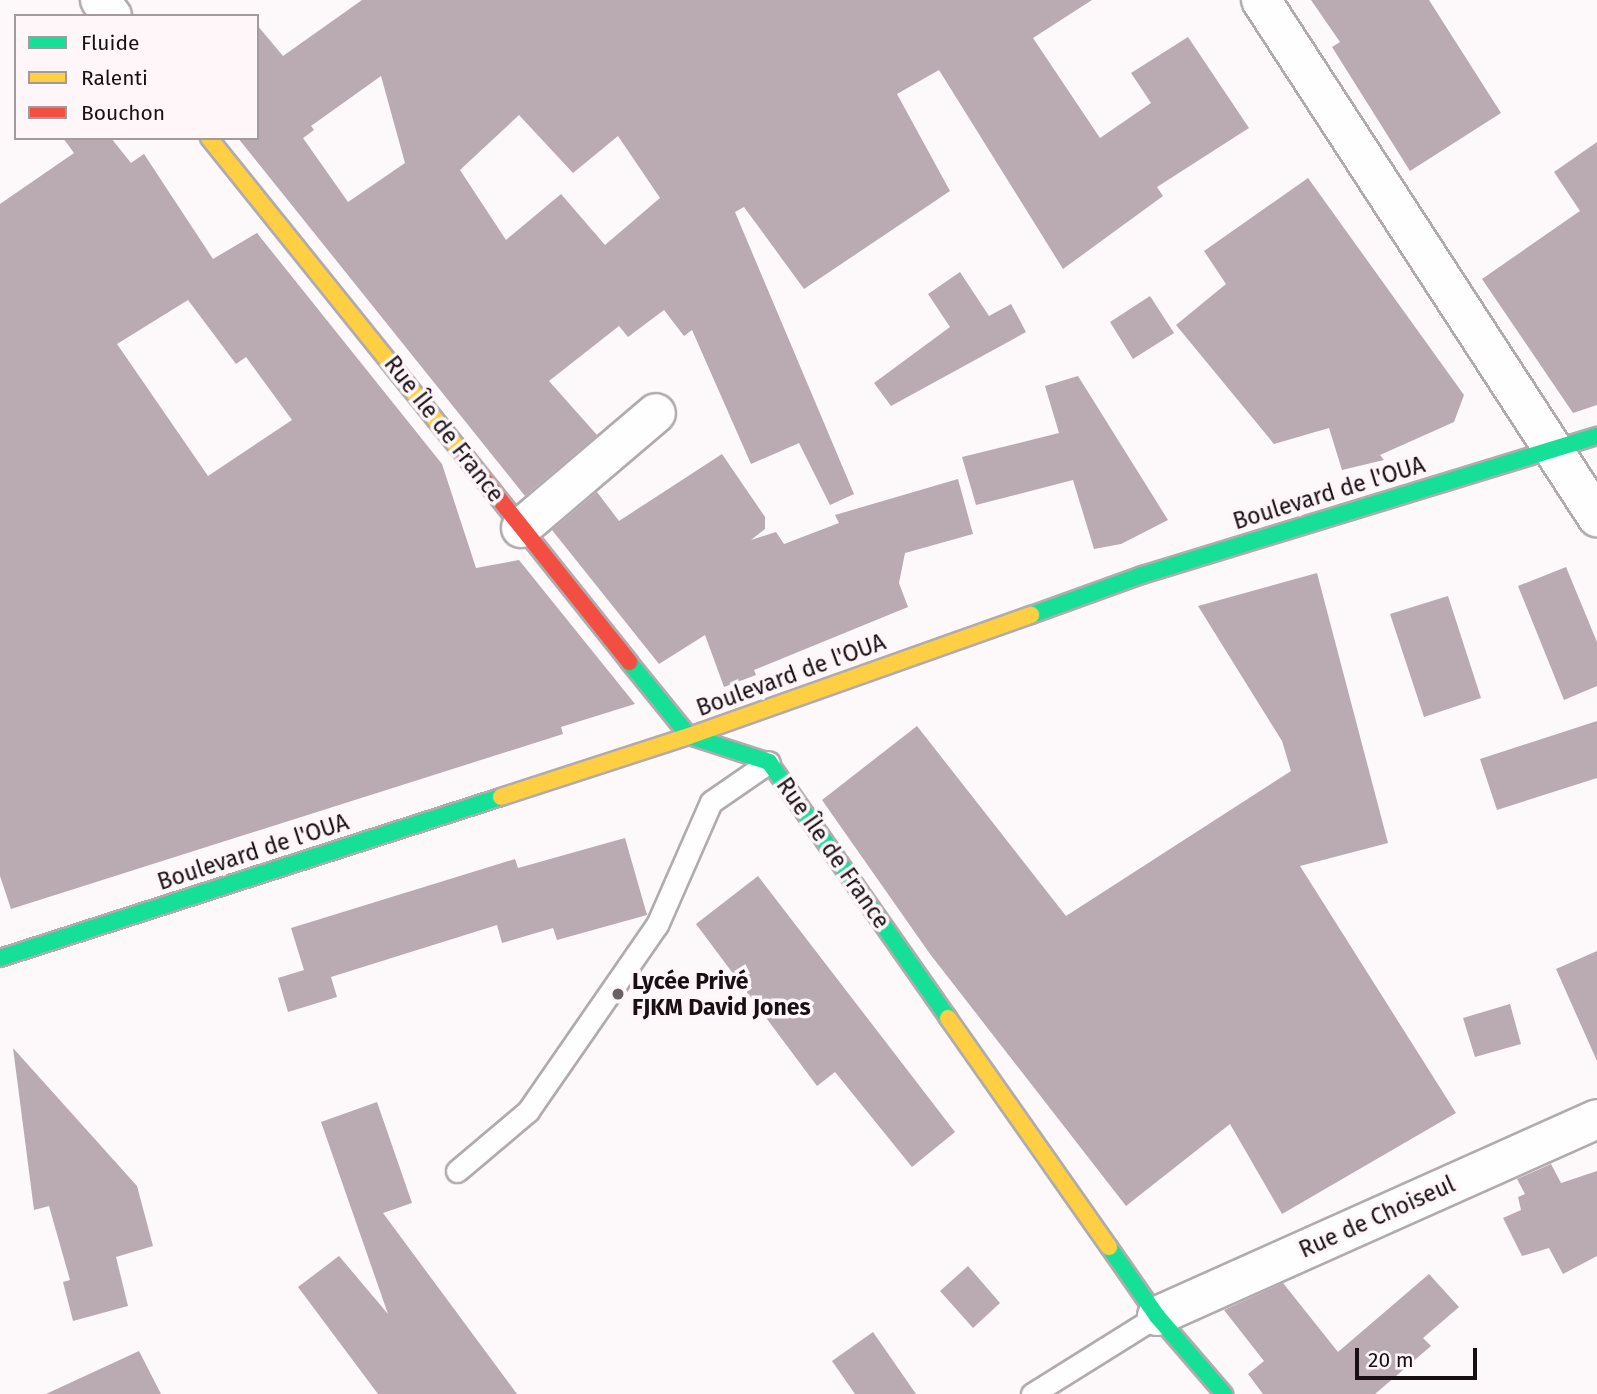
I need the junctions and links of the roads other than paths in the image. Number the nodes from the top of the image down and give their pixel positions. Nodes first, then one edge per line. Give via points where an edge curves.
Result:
1 (1261, 0) edge
2 (211, 140) edge
3 (656, 413) dead end
4 (1597, 436) edge
5 (1555, 447) junction
6 (1597, 517) edge
7 (521, 528) junction
8 (689, 736) junction
9 (769, 762) junction
10 (0, 958) edge
11 (1597, 1119) edge
12 (457, 1171) dead end
13 (1157, 1316) junction
14 (1032, 1394) edge
15 (1223, 1394) edge

1 - 5 street
2 - 7 main road, Rue Île de France
3 - 7 street
4 - 5 main road, Boulevard de l'OUA
5 - 6 street
5 - 8 main road, Boulevard de l'OUA via 1143,575
7 - 8 main road, Rue Île de France
8 - 9 main road, Rue Île de France
8 - 10 main road, Boulevard de l'OUA
9 - 12 lane via 710,802 657,925 528,1111
9 - 13 main road, Rue Île de France
11 - 13 street, Rue de Choiseul
13 - 14 lane
13 - 15 main road, Rue Île de France

